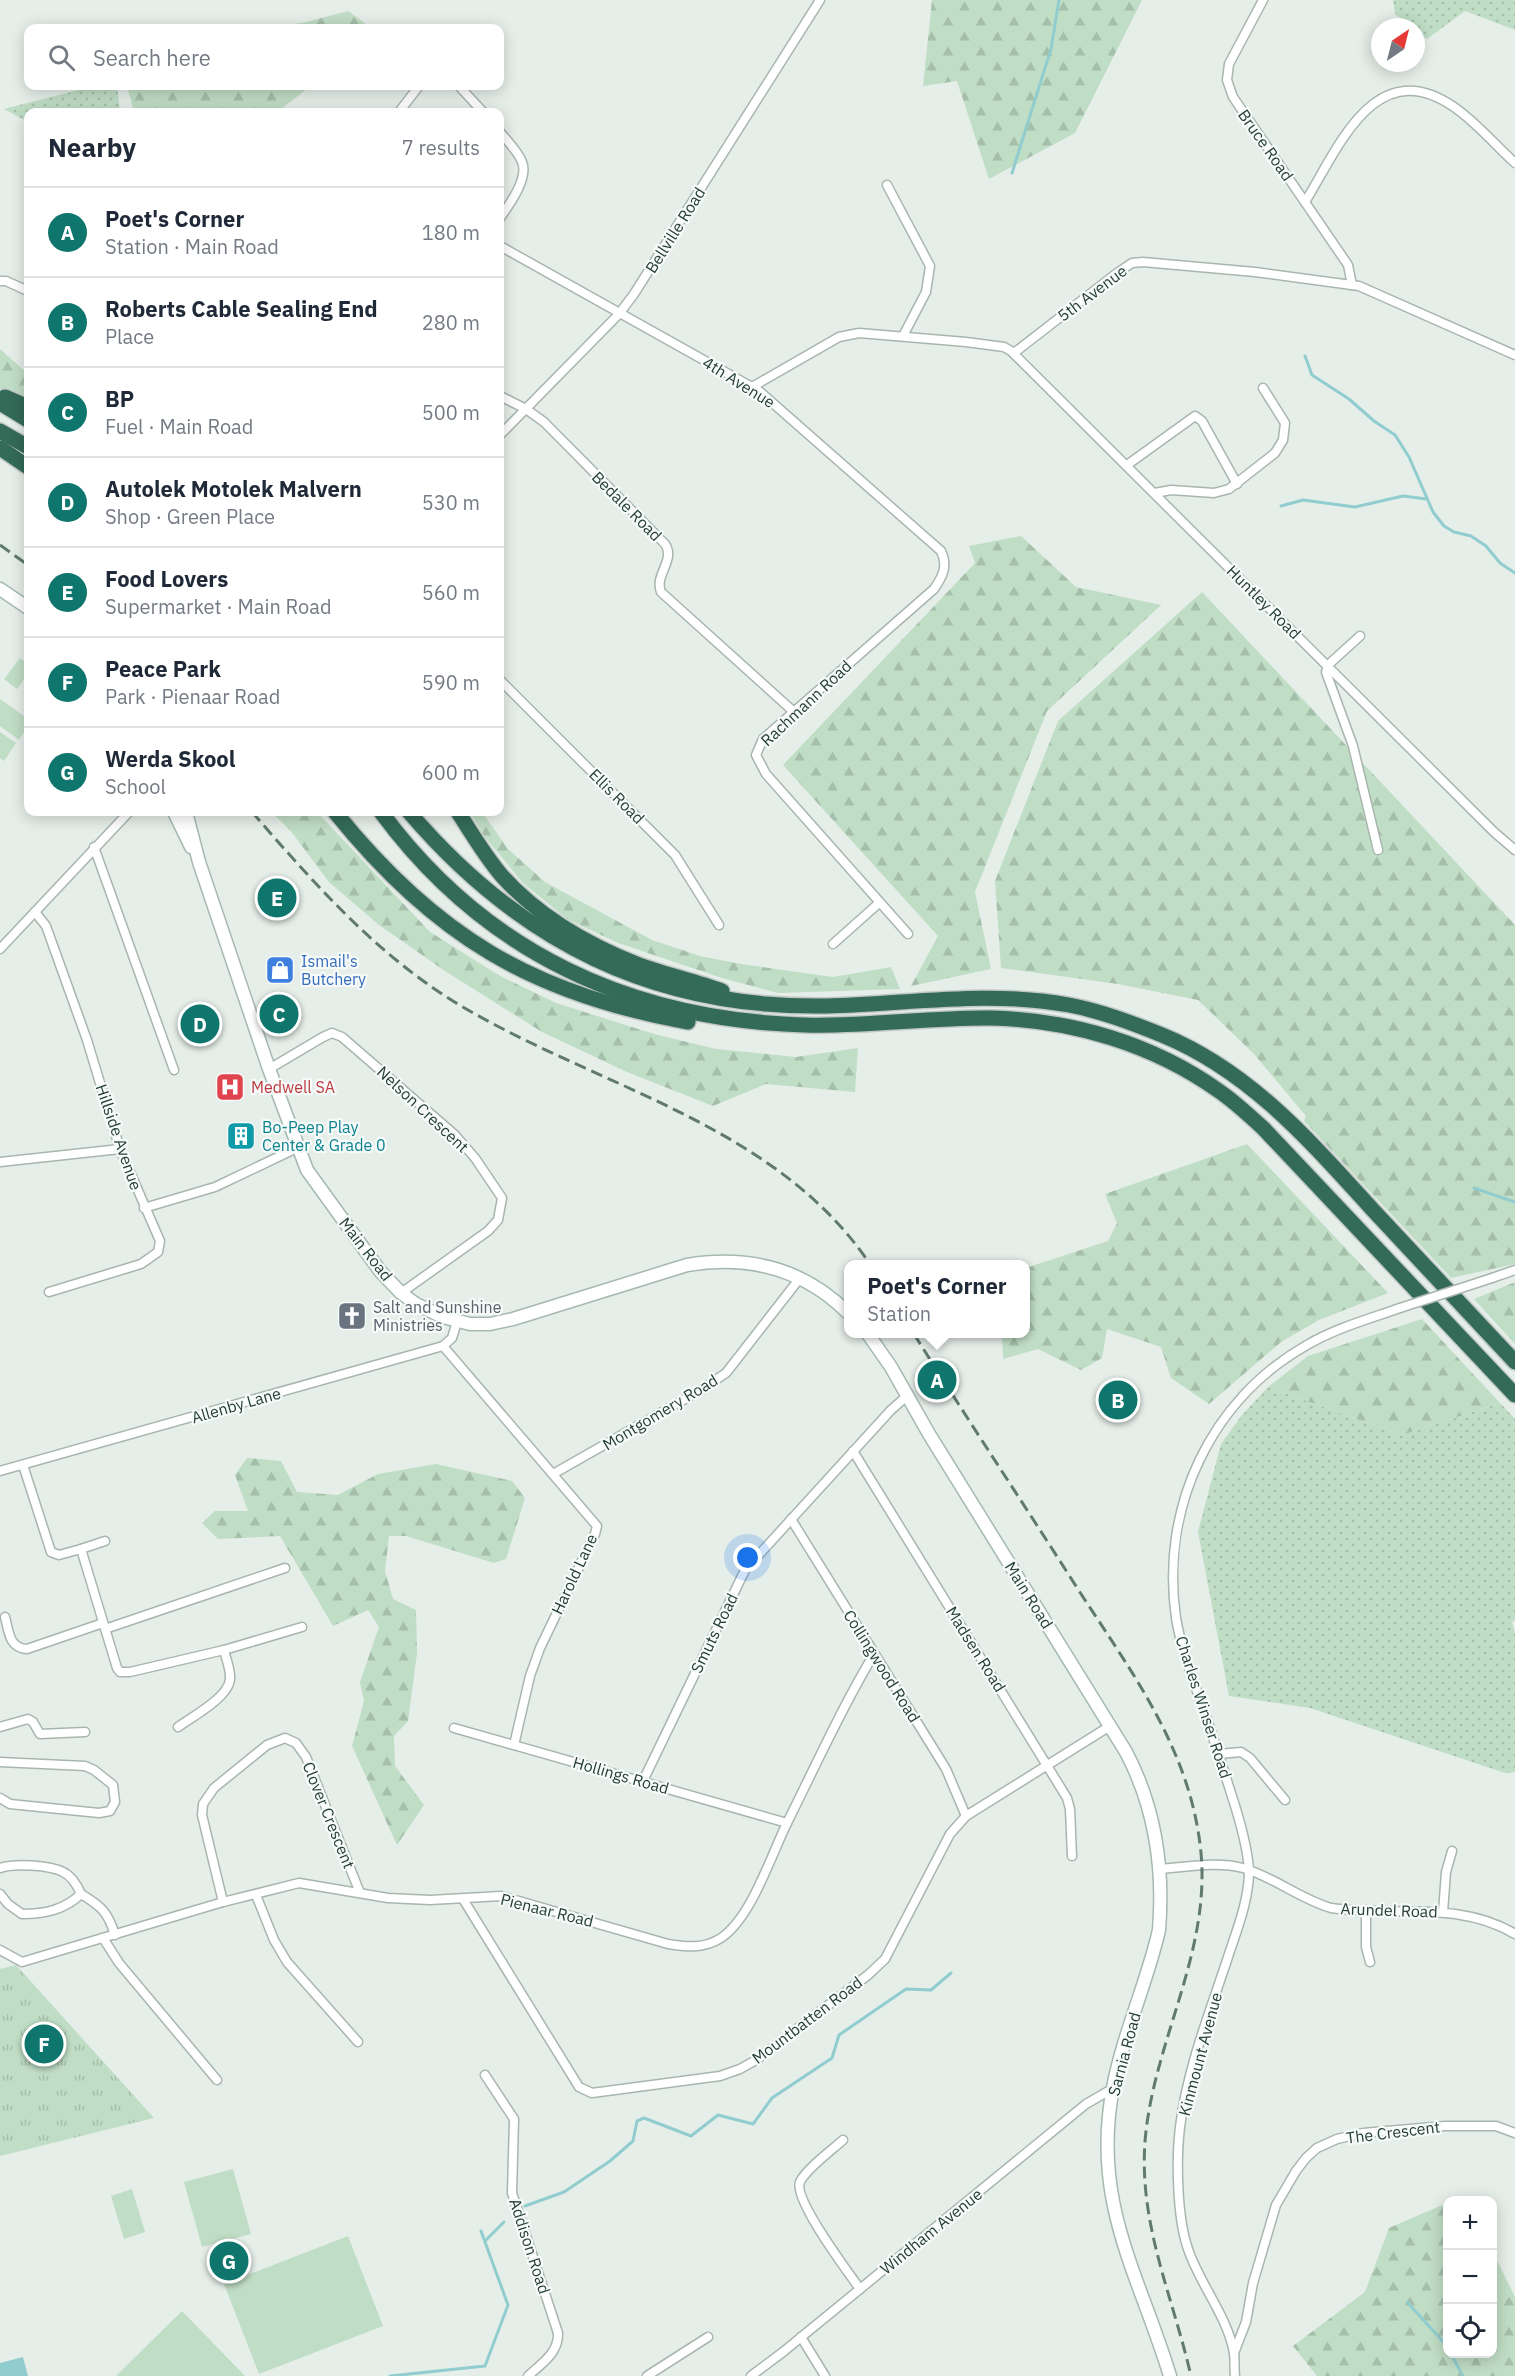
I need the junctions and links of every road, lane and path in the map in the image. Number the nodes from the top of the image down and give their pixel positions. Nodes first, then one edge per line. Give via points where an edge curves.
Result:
1 (820, 0) edge
2 (1263, 0) edge
3 (416, 90) edge
4 (463, 90) edge
5 (402, 108) edge
6 (479, 108) edge
7 (504, 137) edge
8 (1515, 163) edge
9 (887, 185) dead end
10 (1305, 202) junction
11 (504, 212) edge
12 (504, 248) edge
13 (0, 281) edge
14 (1352, 285) junction
15 (24, 289) edge
16 (619, 314) junction
17 (903, 336) junction
18 (1014, 353) junction
19 (1515, 355) edge
20 (752, 387) junction
21 (1263, 388) dead end
22 (0, 395) edge
23 (504, 398) edge
24 (0, 404) edge
25 (24, 405) edge
26 (526, 409) junction
27 (24, 418) edge
28 (0, 431) edge
29 (504, 431) edge
30 (24, 445) edge
31 (0, 448) edge
32 (24, 464) edge
33 (1127, 465) junction
34 (1237, 484) junction
35 (1155, 493) junction
36 (945, 562) joint
37 (0, 589) edge
38 (24, 605) edge
39 (1360, 636) dead end
40 (1328, 665) junction
41 (504, 684) edge
42 (794, 712) junction
43 (125, 816) edge
44 (176, 816) edge
45 (187, 816) edge
46 (339, 816) edge
47 (384, 816) edge
48 (412, 816) edge
49 (460, 816) edge
50 (94, 848) junction
51 (1378, 850) dead end
52 (1515, 850) edge
53 (199, 862) junction
54 (879, 903) junction
55 (35, 912) junction
56 (719, 925) dead end
57 (908, 934) dead end
58 (833, 944) dead end
59 (0, 949) edge
60 (748, 1002) junction
61 (873, 1024) junction
62 (269, 1069) junction
63 (174, 1070) dead end
64 (297, 1148) junction
65 (120, 1149) junction
66 (0, 1162) edge
67 (144, 1208) junction
68 (1515, 1270) edge
69 (800, 1278) junction
70 (49, 1292) dead end
71 (401, 1293) junction
72 (844, 1309) edge
73 (457, 1322) junction
74 (871, 1338) edge
75 (443, 1346) junction
76 (1515, 1362) edge
77 (1515, 1395) edge
78 (907, 1396) junction
79 (854, 1451) junction
80 (24, 1465) junction
81 (0, 1471) edge
82 (553, 1474) junction
83 (791, 1519) junction
84 (105, 1541) dead end
85 (81, 1549) junction
86 (285, 1568) dead end
87 (5, 1617) dead end
88 (104, 1626) junction
89 (302, 1627) dead end
90 (224, 1650) junction
91 (874, 1654) junction
92 (1110, 1726) junction
93 (0, 1727) edge
94 (178, 1727) dead end
95 (454, 1728) dead end
96 (85, 1732) dead end
97 (514, 1745) junction
98 (1219, 1754) junction
99 (0, 1762) edge
100 (1048, 1765) junction
101 (642, 1781) junction
102 (0, 1798) edge
103 (1285, 1800) dead end
104 (966, 1816) junction
105 (787, 1823) junction
106 (1452, 1851) dead end
107 (1072, 1856) dead end
108 (0, 1868) edge
109 (1160, 1869) junction
110 (1249, 1870) junction
111 (360, 1893) junction
112 (0, 1894) edge
113 (81, 1894) junction
114 (256, 1895) junction
115 (463, 1899) junction
116 (223, 1902) junction
117 (1366, 1910) junction
118 (1443, 1912) junction
119 (1515, 1934) edge
120 (116, 1935) junction
121 (103, 1938) junction
122 (0, 1950) edge
123 (1370, 1962) dead end
124 (358, 2042) dead end
125 (485, 2075) dead end
126 (217, 2079) dead end
127 (1112, 2089) junction
128 (1515, 2133) edge
129 (843, 2140) dead end
130 (860, 2289) junction
131 (708, 2337) dead end
132 (801, 2337) junction
133 (1234, 2353) junction
134 (528, 2376) edge
135 (647, 2376) edge
136 (751, 2376) edge
137 (825, 2376) edge
138 (1170, 2376) edge
139 (1235, 2376) edge

1 - 16 street, Bellville Road
2 - 10 street, Bruce Road via 1229,64 1227,80 1244,114
3 - 5 street
4 - 6 street
7 - 11 street via 524,169 516,194
8 - 10 street via 1450,104 1420,93 1394,93 1378,99 1354,121
9 - 17 street via 930,266 928,286
10 - 14 street, Bruce Road via 1348,266
12 - 16 street, 4th Avenue
13 - 15 street
14 - 18 street, 5th Avenue via 1137,262 1117,273
14 - 19 street, 5th Avenue
16 - 20 street, 4th Avenue
16 - 26 street, Bellville Road
17 - 18 street via 998,346
17 - 20 street via 869,332 843,336
18 - 33 street, Huntley Road
20 - 36 street, 4th Avenue via 941,551
21 - 34 street via 1283,419 1283,440 1275,453
22 - 25 highway
23 - 26 street
24 - 27 highway
26 - 29 street, Bellville Road
26 - 42 street, Bedale Road via 544,422 667,546 669,555 659,585 664,596
28 - 30 highway
31 - 32 highway
33 - 34 street via 1195,416 1202,421
33 - 35 street, Huntley Road
34 - 35 street via 1214,493
35 - 40 street, Huntley Road
36 - 42 street, Rachmann Road via 934,589
37 - 38 main road
39 - 40 street
40 - 51 street via 1329,684 1353,746
40 - 52 street, Huntley Road
41 - 56 street, Ellis Road via 675,855
42 - 54 street, Rachmann Road via 761,741 756,752 758,763
43 - 50 street
44 - 53 main road, Main Road
45 - 53 main road, Main Road
46 - 61 highway via 404,888 439,918 474,944 564,990 645,1014 740,1029 824,1032
47 - 61 highway via 429,871 483,918 523,946 599,986 674,1009 750,1022
48 - 60 highway via 472,878 546,933 584,955 666,986
49 - 60 highway via 503,876 560,926 641,966
50 - 55 street
50 - 63 street
53 - 62 main road, Main Road
54 - 57 street, Rachmann Road
54 - 58 street
55 - 59 street
55 - 65 street, Hillside Avenue via 50,936
60 - 76 highway via 827,1006 962,999 1042,1001 1096,1011 1166,1037 1226,1069 1294,1125
61 - 77 highway via 992,1018 1053,1023 1114,1038 1197,1077 1234,1102 1288,1152
62 - 64 main road, Main Road
62 - 71 street, Nelson Crescent via 332,1033 342,1037 455,1135 495,1185 502,1198 498,1220
64 - 67 street via 215,1187
64 - 71 main road, Main Road via 307,1170 380,1271
65 - 66 street
65 - 67 street, Hillside Avenue
67 - 70 street, Hillside Avenue via 160,1240 160,1248 153,1257
68 - 98 street, Charles Winser Road, bridge via 1400,1308 1307,1345 1252,1387 1212,1437 1192,1476 1178,1519 1172,1558 1176,1618 1185,1656
69 - 72 main road, Main Road
69 - 73 main road, Main Road via 758,1264 715,1261 655,1274 501,1323
69 - 82 street, Montgomery Road via 726,1372
71 - 73 main road, Main Road
73 - 75 street via 452,1338
74 - 78 main road, Main Road
75 - 80 street, Allenby Lane
75 - 82 street, Harold Lane
78 - 79 street, Smuts Road
78 - 92 main road, Main Road
79 - 83 street, Smuts Road
79 - 100 street, Madsen Road
80 - 81 street, Allenby Lane
80 - 85 street via 49,1550 59,1556
82 - 97 street, Harold Lane via 597,1526 540,1648
83 - 91 street, Collingwood Road
83 - 101 street, Smuts Road via 740,1578
84 - 85 street
85 - 88 street
86 - 88 street
87 - 88 street via 11,1642 27,1649
88 - 90 street via 117,1668 124,1673
89 - 90 street
90 - 94 street via 231,1677 229,1685 214,1702
91 - 104 street, Collingwood Road via 946,1769
91 - 105 street, Pienaar Road
92 - 100 street, Mountbatten Road
92 - 109 main road, Main Road via 1142,1787
93 - 96 street via 28,1719 40,1734
95 - 97 street, Hollings Road
97 - 101 street, Hollings Road
98 - 103 street via 1242,1752
98 - 110 street, Charles Winser Road via 1243,1833
99 - 102 street via 94,1770 113,1785 116,1802 110,1811 99,1813 10,1804
100 - 104 street, Mountbatten Road
100 - 107 street, Madsen Road via 1070,1809
101 - 105 street, Hollings Road
104 - 115 street, Mountbatten Road via 950,1834 885,1959 756,2060 720,2076 592,2093 579,2087
105 - 115 street, Pienaar Road via 747,1908 730,1930 703,1946 668,1944 501,1896
106 - 118 street
108 - 113 street via 61,1870 77,1884
109 - 110 street, Arundel Road via 1223,1865
109 - 127 main road, Sarnia Road via 1159,1930
110 - 117 street, Arundel Road via 1323,1905
110 - 133 street, Kinmount Avenue via 1243,1908 1186,2098 1179,2154 1182,2220 1188,2250
111 - 114 street, Pienaar Road via 299,1883
111 - 115 street, Pienaar Road via 399,1899
111 - 116 street, Clover Crescent via 306,1757 296,1743 285,1738 267,1744 214,1788 203,1804 202,1815
112 - 113 street via 21,1914 70,1905
113 - 120 street via 110,1916
114 - 116 street, Pienaar Road
114 - 124 street via 287,1962
116 - 120 street, Pienaar Road
117 - 118 street, Arundel Road
117 - 123 street
118 - 119 street, Arundel Road via 1477,1917
120 - 121 street, Pienaar Road
121 - 122 street, Pienaar Road via 21,1962
121 - 126 street via 119,1963
125 - 134 street, Addison Road via 514,2119 512,2193 558,2333 554,2351
127 - 130 street, Windham Avenue via 1086,2104
127 - 138 main road, Sarnia Road via 1107,2165 1114,2214
128 - 133 street, The Crescent via 1496,2126 1445,2126 1363,2133 1317,2148 1296,2171 1276,2205 1246,2322
129 - 130 street via 804,2176 799,2193
130 - 132 street, Windham Avenue
131 - 135 street
132 - 136 street, Windham Avenue
132 - 137 street
133 - 139 street, Kinmount Avenue

